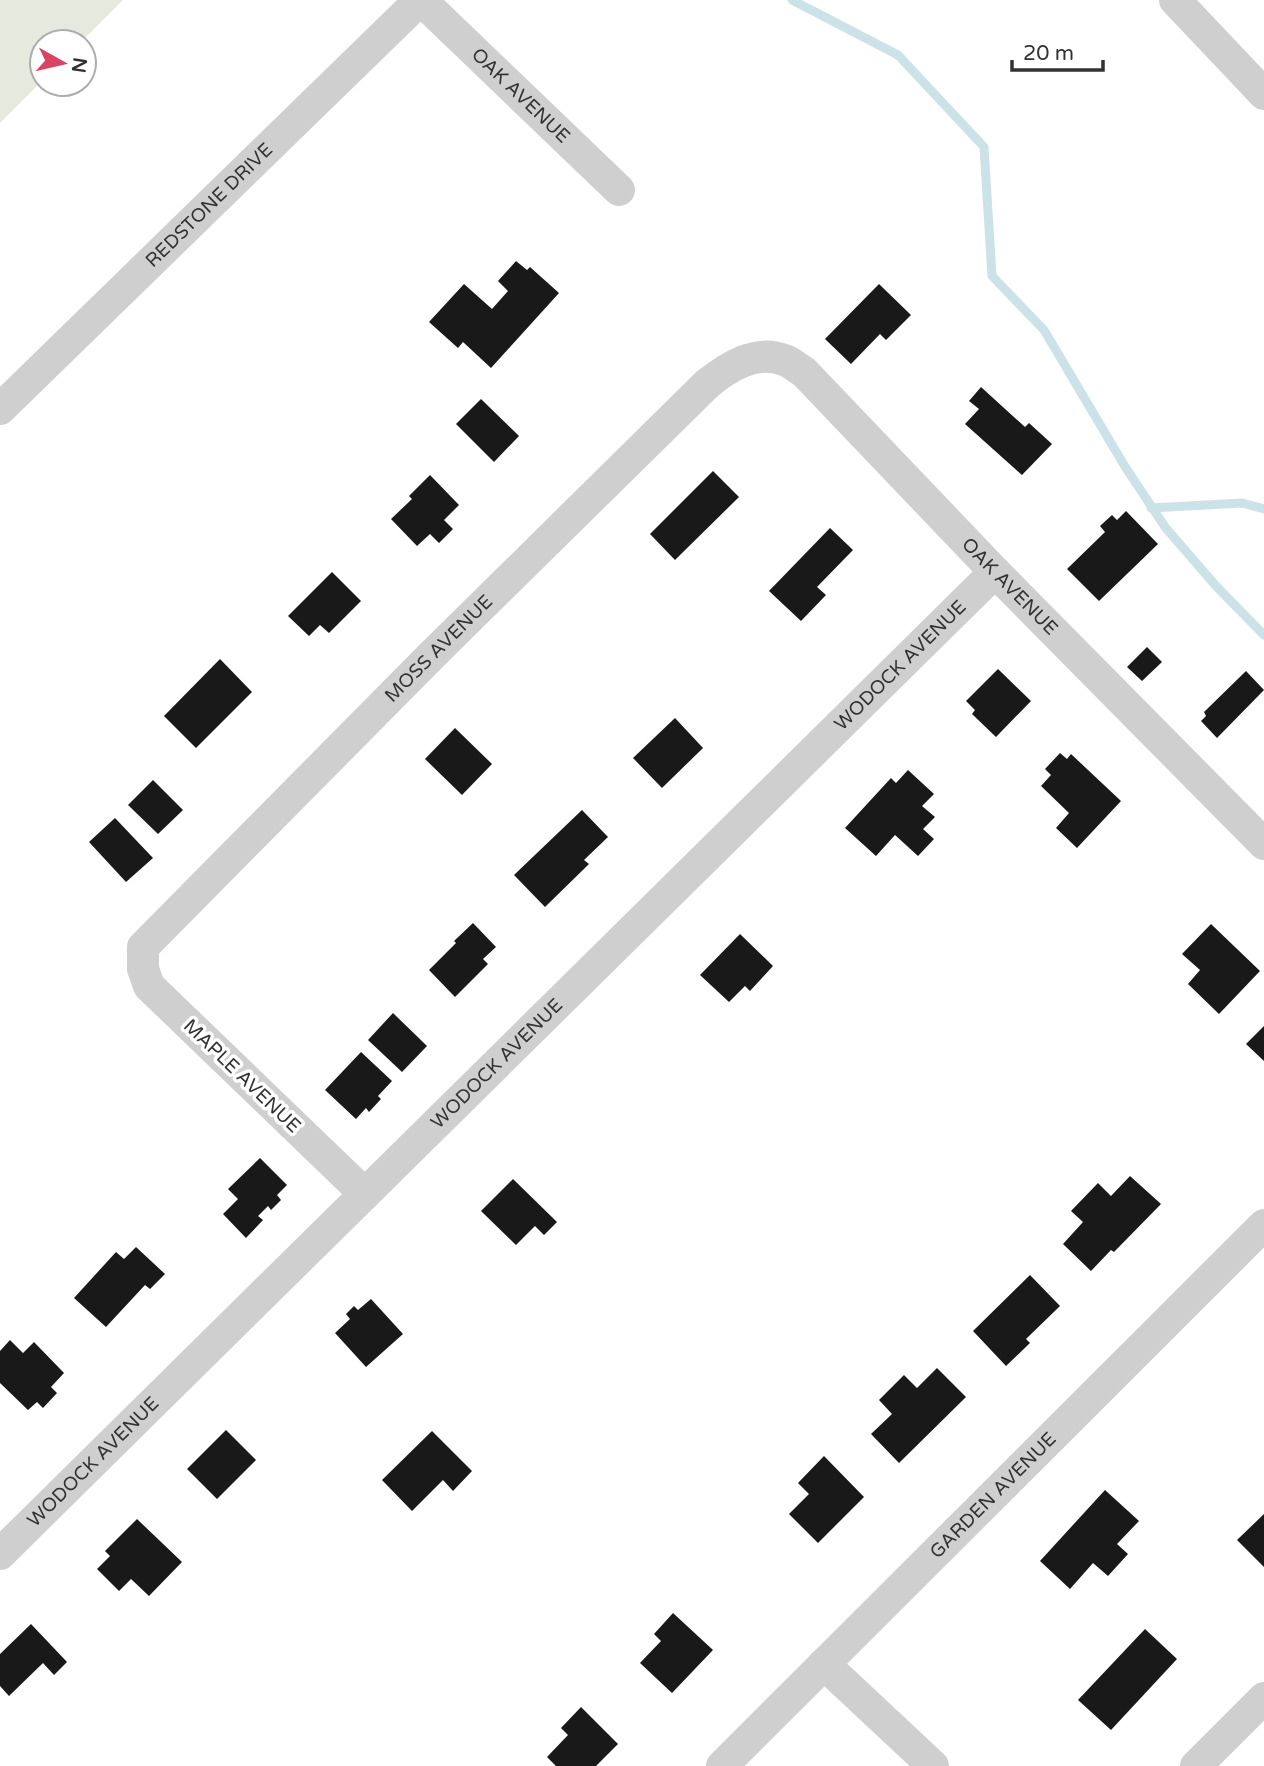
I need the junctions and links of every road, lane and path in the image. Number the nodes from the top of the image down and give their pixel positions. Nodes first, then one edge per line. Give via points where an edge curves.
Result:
1 (421, 0) edge
2 (1175, 0) edge
3 (1264, 94) edge
4 (619, 190) dead end
5 (743, 362) joint
6 (0, 409) edge
7 (995, 572) junction
8 (1264, 844) edge
9 (143, 947) joint
10 (365, 1194) junction
11 (1264, 1225) edge
12 (0, 1554) edge
13 (824, 1664) junction
14 (1264, 1698) edge
15 (722, 1766) edge
16 (933, 1766) edge
17 (1196, 1766) edge

1 - 4 street, OAK AVENUE
1 - 6 street, REDSTONE DRIVE
2 - 3 street
5 - 7 street, OAK AVENUE via 763,356 784,360 804,372
5 - 9 street, MOSS AVENUE via 707,384
7 - 8 street, OAK AVENUE
7 - 10 street, WODOCK AVENUE
9 - 10 street, MAPLE AVENUE via 149,986
10 - 12 street, WODOCK AVENUE
11 - 13 street, GARDEN AVENUE
13 - 15 street, GARDEN AVENUE
13 - 16 street
14 - 17 street

